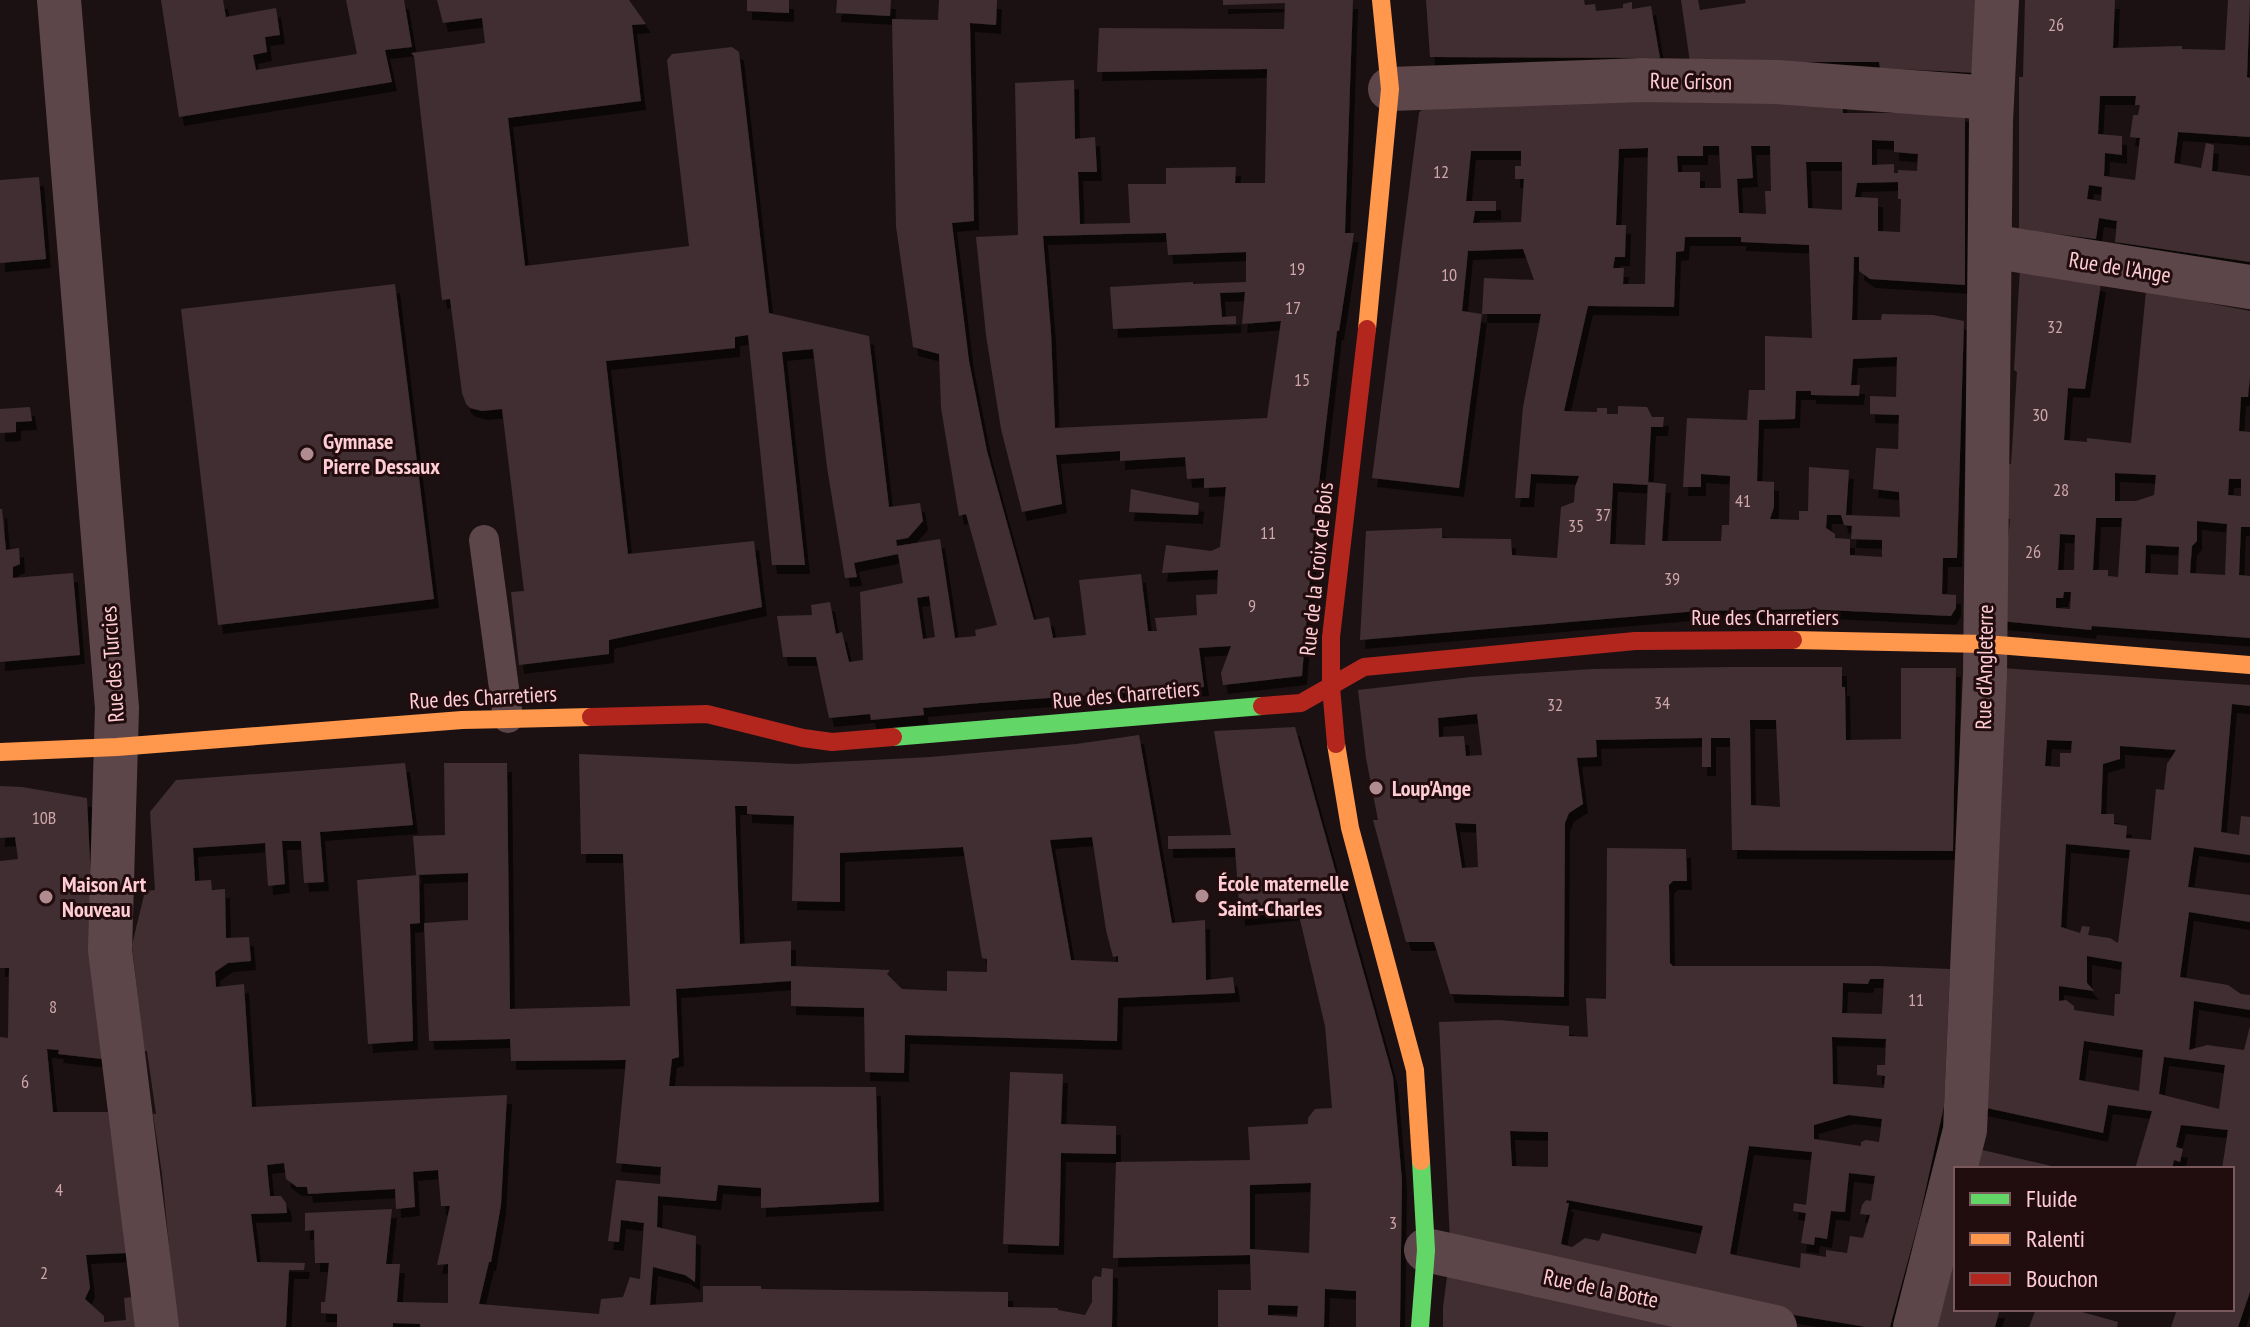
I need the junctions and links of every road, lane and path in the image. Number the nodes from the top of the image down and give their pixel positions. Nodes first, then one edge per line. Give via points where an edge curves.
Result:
1 (59, 0) edge
2 (1381, 0) edge
3 (1997, 0) edge
4 (1390, 89) junction
5 (1992, 98) junction
6 (1990, 246) junction
7 (2250, 287) edge
8 (484, 540) dead end
9 (1985, 644) junction
10 (2250, 665) edge
11 (1331, 687) junction
12 (508, 718) junction
13 (117, 747) junction
14 (0, 752) edge
15 (1956, 1167) edge
16 (1954, 1173) edge
17 (1426, 1250) junction
18 (157, 1327) edge
19 (1420, 1327) edge
20 (1775, 1327) edge
21 (1915, 1327) edge

1 - 13 street, Rue des Turcies
2 - 4 street, Rue de la Croix de Bois
3 - 5 street, Rue d'Angleterre
4 - 5 street, Rue Grison via 1642,80 1777,82
4 - 11 street, Rue de la Croix de Bois via 1331,637
5 - 6 street, Rue d'Angleterre
6 - 7 street, Rue de l'Ange
6 - 9 street, Rue d'Angleterre
8 - 12 lane
9 - 10 street, Rue des Charretiers
9 - 11 street, Rue des Charretiers via 1635,641 1364,667
9 - 15 street, Rue d'Angleterre via 1965,1130
11 - 12 street, Rue des Charretiers via 1301,703 832,742 707,714
11 - 17 street, Rue de la Croix de Bois via 1350,828 1415,1070
12 - 13 street, Rue des Charretiers
13 - 14 street, Rue des Charretiers
13 - 18 street, Rue des Turcies via 110,950
16 - 21 street, Rue d'Angleterre
17 - 19 street, Rue de la Croix de Bois
17 - 20 street, Rue de la Botte

